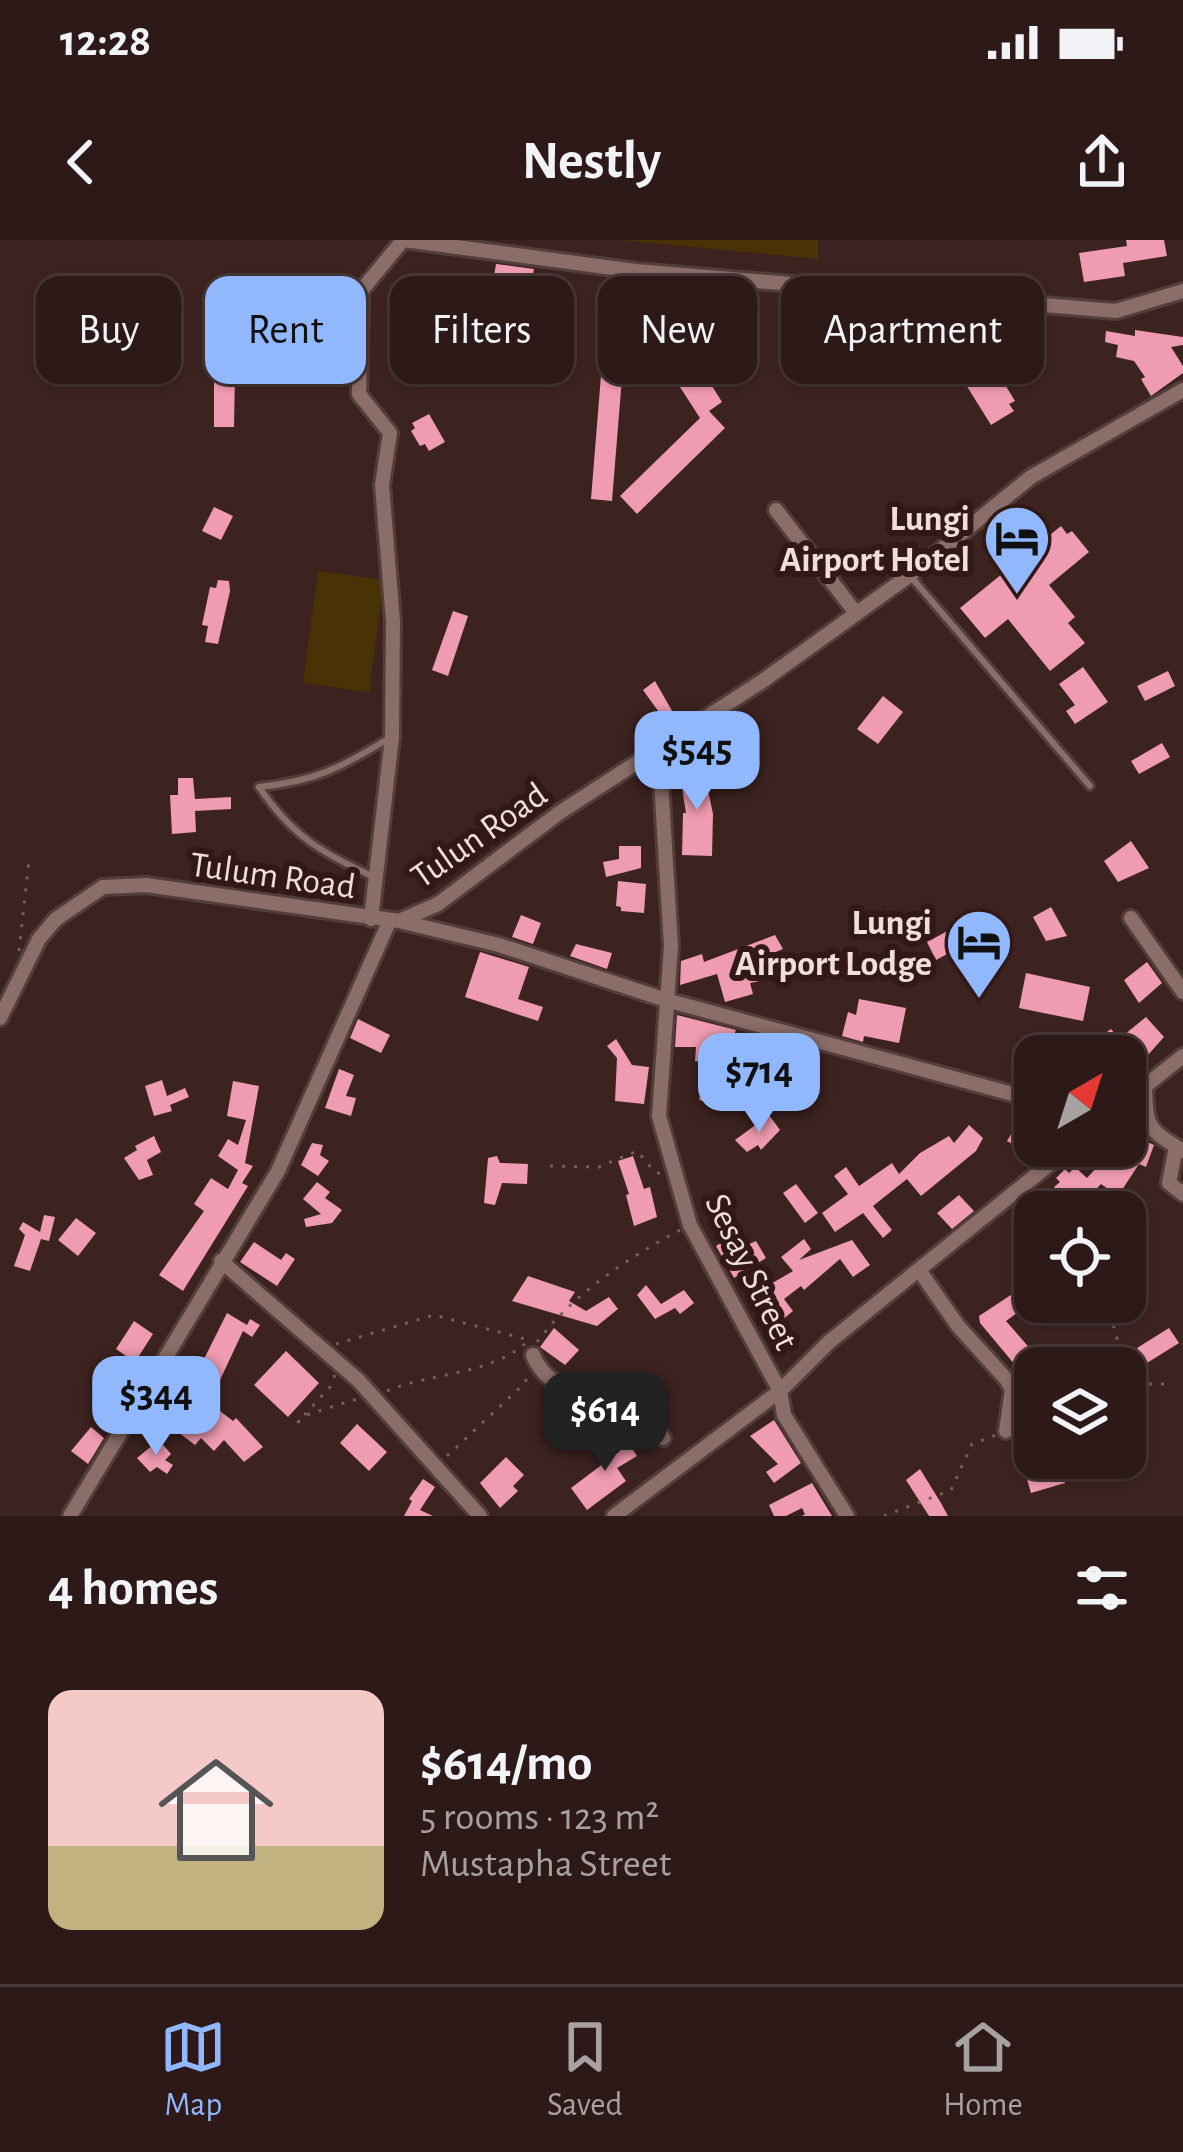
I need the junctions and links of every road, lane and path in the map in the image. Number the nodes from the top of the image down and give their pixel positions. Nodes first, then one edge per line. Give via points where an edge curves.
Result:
1 (404, 240) edge
2 (1183, 291) edge
3 (1183, 390) edge
4 (776, 510) dead end
5 (910, 575) junction
6 (856, 613) junction
7 (392, 737) junction
8 (659, 748) junction
9 (1090, 786) dead end
10 (29, 860) dead end
11 (376, 878) junction
12 (1130, 918) dead end
13 (371, 919) junction
14 (395, 921) junction
15 (12, 988) junction
16 (1183, 992) edge
17 (666, 1000) junction
18 (0, 1018) edge
19 (1183, 1056) edge
20 (1146, 1085) edge
21 (1014, 1094) edge
22 (1146, 1121) edge
23 (1180, 1149) edge
24 (550, 1166) dead end
25 (1046, 1167) edge
26 (677, 1179) junction
27 (1183, 1194) edge
28 (690, 1225) junction
29 (221, 1261) junction
30 (919, 1270) junction
31 (533, 1346) junction
32 (323, 1348) junction
33 (335, 1374) dead end
34 (1146, 1384) edge
35 (1165, 1384) dead end
36 (780, 1391) junction
37 (371, 1394) junction
38 (1014, 1428) edge
39 (1006, 1431) junction
40 (662, 1438) dead end
41 (437, 1466) junction
42 (70, 1516) edge
43 (480, 1516) edge
44 (614, 1516) edge
45 (848, 1516) edge
46 (884, 1516) edge

1 - 2 street via 636,271 1116,311
1 - 7 street via 361,291 359,394 390,433 382,485
3 - 5 street, Tulun Road via 1031,477
4 - 6 street
5 - 6 street, Tulun Road
5 - 9 lane
6 - 8 street, Tulun Road
7 - 11 street
7 - 11 lane via 305,782 259,787 282,820 326,855
8 - 14 street, Tulun Road via 438,904
8 - 17 street, Sesay Street
10 - 15 path
11 - 13 street
12 - 16 street
13 - 14 street, Tulum Road
13 - 15 street, Tulum Road via 146,885 103,887 56,919
14 - 17 street, Tulum Road via 500,945
14 - 29 street via 278,1171
15 - 18 street, Tulum Road
17 - 21 street, Tulum Road
17 - 26 street, Sesay Street via 658,1116
19 - 20 street
22 - 23 street
23 - 27 street via 1169,1183
24 - 26 path via 598,1167 637,1150 655,1172
25 - 30 street
26 - 28 street, Sesay Street
28 - 31 path via 575,1302
28 - 36 street, Sesay Street
29 - 32 street
29 - 42 street
30 - 36 street
30 - 39 street via 1007,1380
31 - 32 path via 434,1315
31 - 37 path
31 - 40 street via 546,1378 647,1417
31 - 41 path via 525,1383
32 - 37 street
33 - 37 path via 298,1422
34 - 35 path
36 - 44 street
36 - 45 street, Sesay Street via 784,1415
37 - 41 street
38 - 39 path
39 - 46 path via 972,1444 951,1490
41 - 43 street

